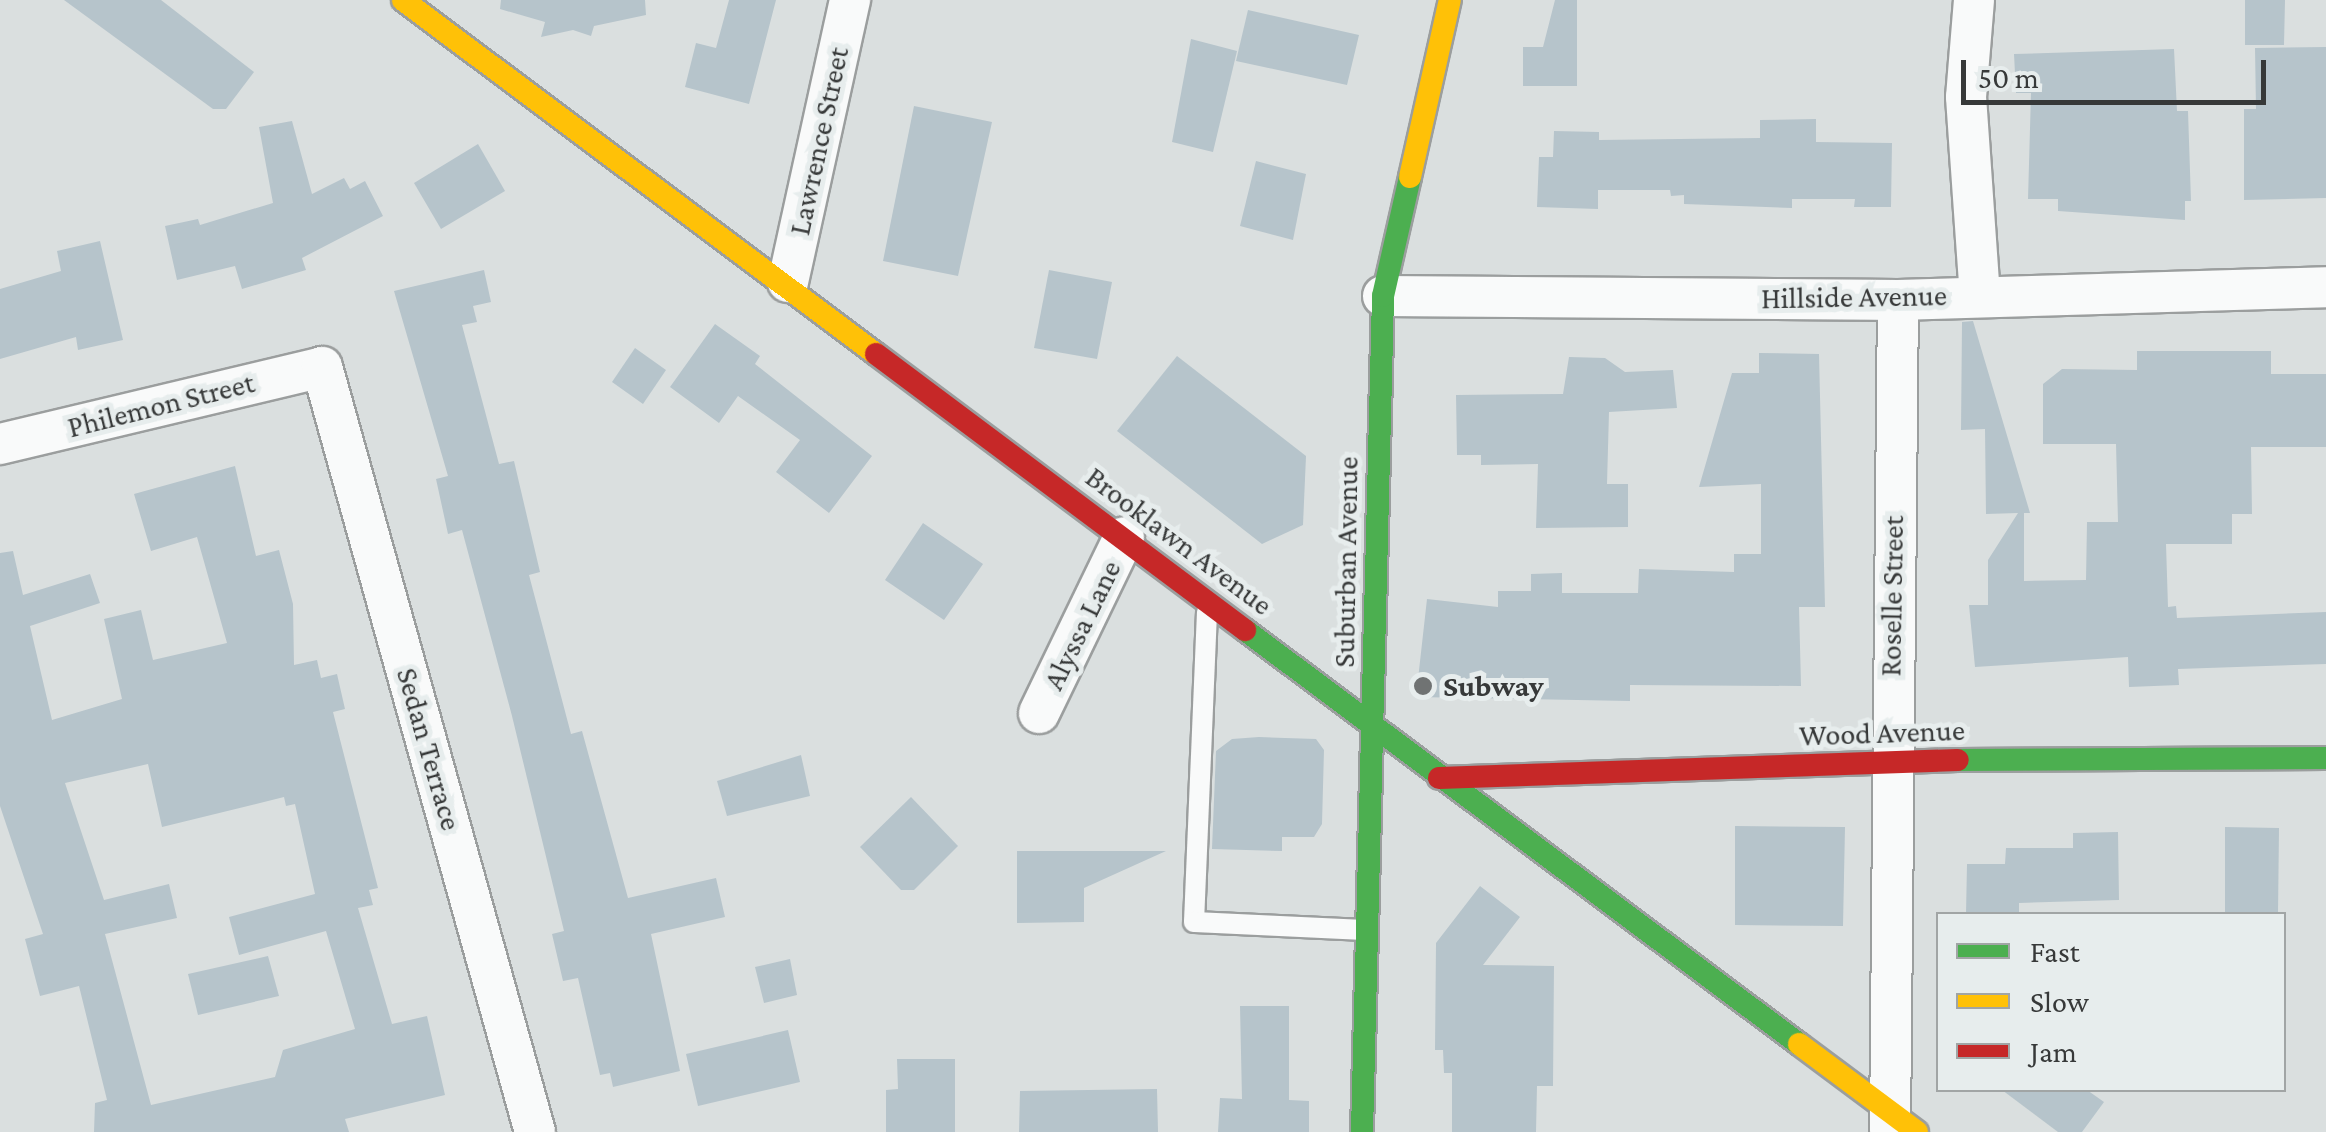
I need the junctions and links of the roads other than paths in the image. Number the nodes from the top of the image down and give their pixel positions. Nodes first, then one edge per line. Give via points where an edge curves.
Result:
1 (403, 0) edge
2 (850, 0) edge
3 (1450, 0) edge
4 (1974, 0) edge
5 (788, 282) junction
6 (2326, 288) edge
7 (1980, 294) junction
8 (1383, 296) junction
9 (1898, 300) junction
10 (322, 366) joint
11 (0, 444) edge
12 (1124, 537) junction
13 (1208, 601) junction
14 (1039, 713) dead end
15 (1372, 726) junction
16 (2326, 758) edge
17 (1889, 760) junction
18 (1439, 778) junction
19 (1366, 930) junction
20 (1899, 1125) edge
21 (535, 1132) edge
22 (1362, 1132) edge

1 - 5 street, Brooklawn Avenue
2 - 5 street, Lawrence Street
3 - 8 street, Suburban Avenue
4 - 7 street via 1966,97
5 - 12 street, Brooklawn Avenue
6 - 7 street, Hillside Avenue
7 - 9 street, Hillside Avenue
8 - 9 street, Hillside Avenue
8 - 15 street, Suburban Avenue
9 - 17 street, Roselle Street
10 - 11 street, Philemon Street
10 - 21 street, Sedan Terrace
12 - 13 street, Brooklawn Avenue
12 - 14 street, Alyssa Lane
13 - 15 street, Brooklawn Avenue
13 - 19 lane via 1194,922
15 - 18 street, Brooklawn Avenue
15 - 19 street, Suburban Avenue
16 - 17 street, Wood Avenue
17 - 18 street, Wood Avenue
17 - 20 street, Roselle Street
18 - 20 street, Brooklawn Avenue
19 - 22 street, Suburban Avenue

